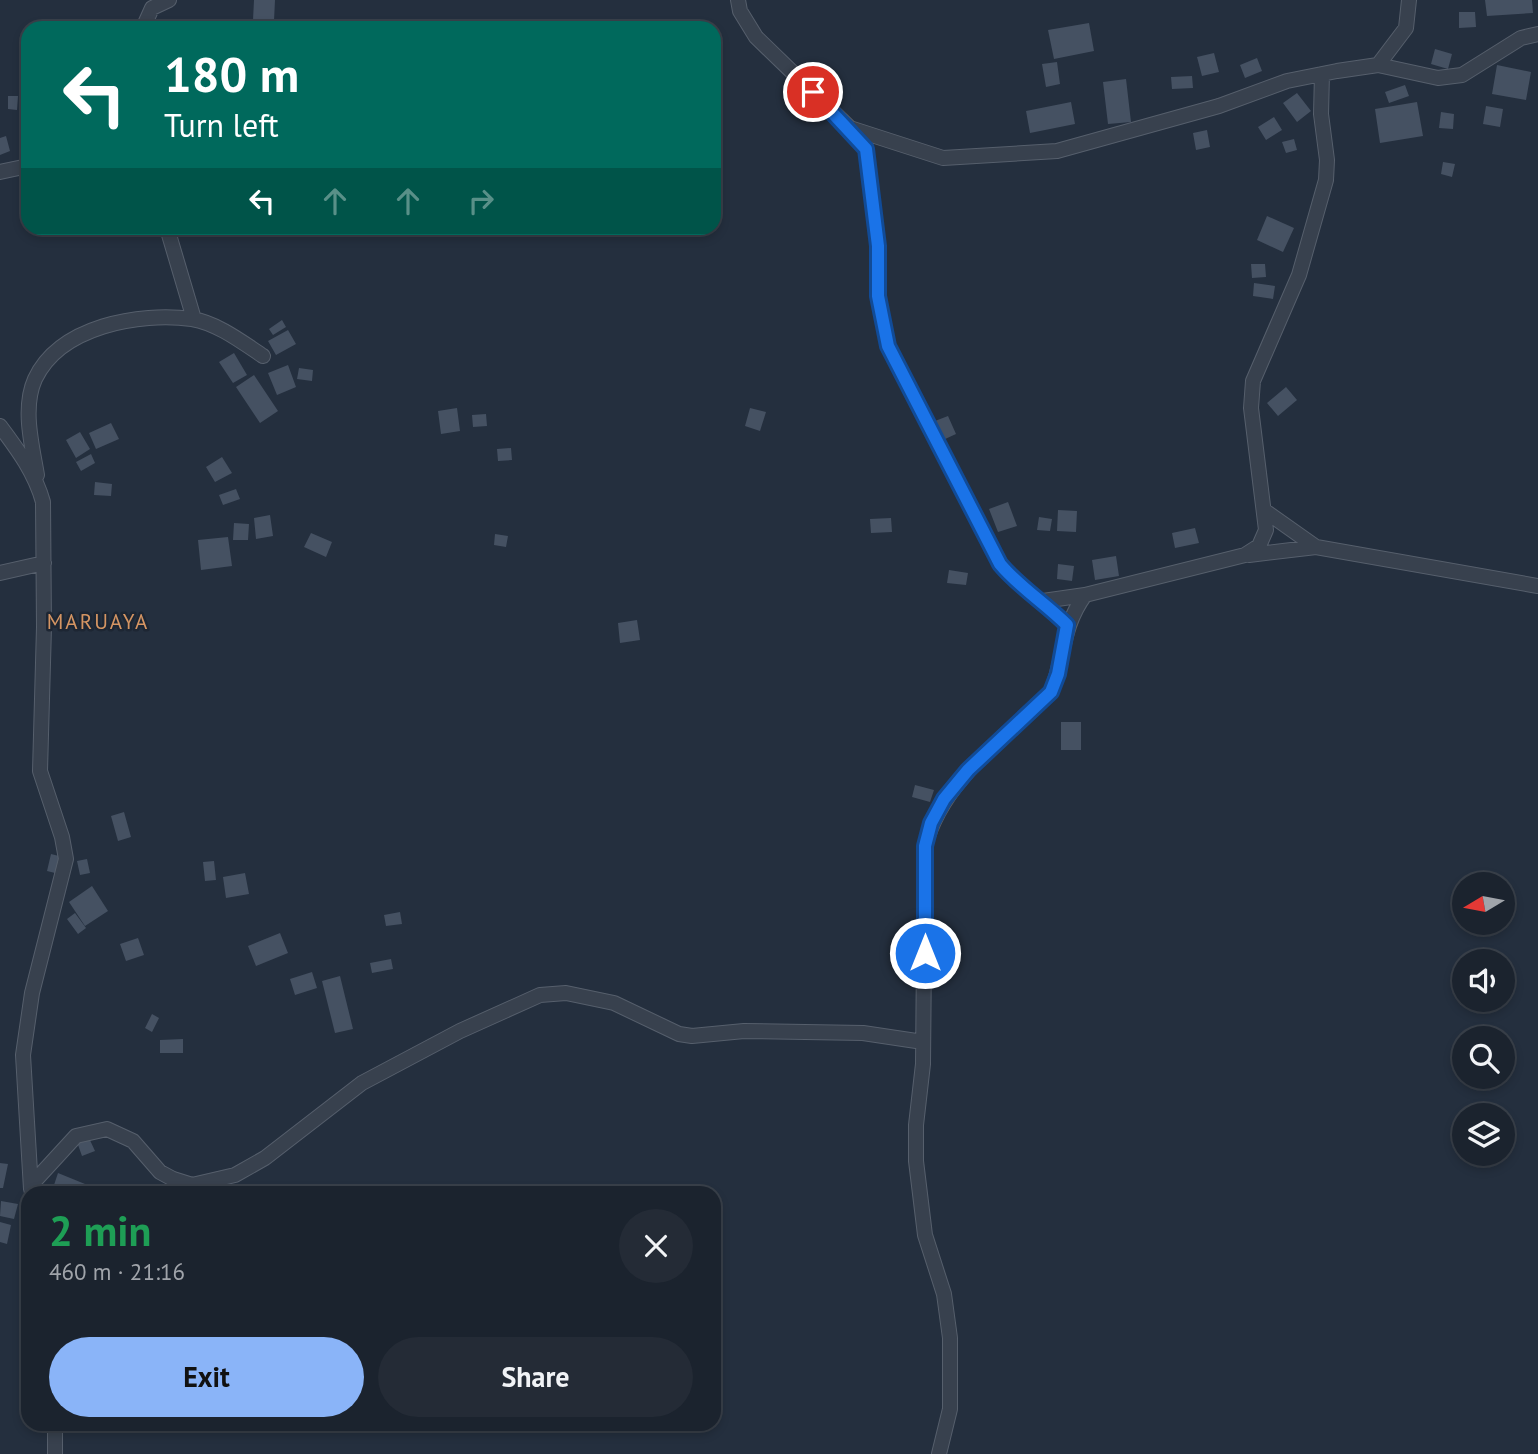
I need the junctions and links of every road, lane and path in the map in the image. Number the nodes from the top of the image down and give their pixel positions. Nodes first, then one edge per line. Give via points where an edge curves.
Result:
1 (169, 0) edge
2 (738, 0) edge
3 (1409, 0) edge
4 (146, 21) edge
5 (1538, 34) edge
6 (1378, 65) junction
7 (1322, 74) junction
8 (850, 128) junction
9 (21, 168) edge
10 (0, 172) edge
11 (169, 235) edge
12 (194, 319) junction
13 (263, 356) dead end
14 (0, 426) edge
15 (38, 486) junction
16 (1265, 511) junction
17 (1316, 547) junction
18 (1245, 555) junction
19 (44, 563) junction
20 (0, 573) edge
21 (1538, 586) edge
22 (1085, 595) junction
23 (1042, 601) junction
24 (1067, 625) junction
25 (923, 1042) junction
26 (31, 1186) edge
27 (34, 1186) edge
28 (55, 1431) edge
29 (55, 1454) edge
30 (939, 1454) edge

1 - 4 street via 152,8
2 - 8 street via 756,37
3 - 6 street via 1406,28
5 - 6 street via 1521,38 1462,75 1438,78
6 - 7 street
7 - 8 street via 1057,151 943,158
7 - 16 street via 1326,180 1299,275 1253,381 1251,408
8 - 23 street via 866,149 878,246 878,296 888,346 1000,564 1015,582
9 - 10 street
11 - 12 street
12 - 13 street
12 - 15 street via 158,318 106,326 67,342 48,361 35,380 28,410
14 - 15 street
15 - 19 street via 43,502
16 - 17 street
16 - 18 street via 1266,530 1259,546
17 - 18 street
17 - 21 street
18 - 22 street
19 - 20 street
19 - 26 street via 40,771 66,859 32,993 23,1055
22 - 23 street
22 - 24 street
23 - 24 street
24 - 25 street via 1051,692 968,770 931,823 925,846
25 - 27 street via 876,1033 800,1031 692,1036 614,1003 566,993 540,995 362,1083 265,1158 235,1175 192,1185 173,1179 160,1172 133,1141 107,1129 76,1136
25 - 30 street via 916,1161 925,1235 944,1294 950,1338 950,1409
28 - 29 street

